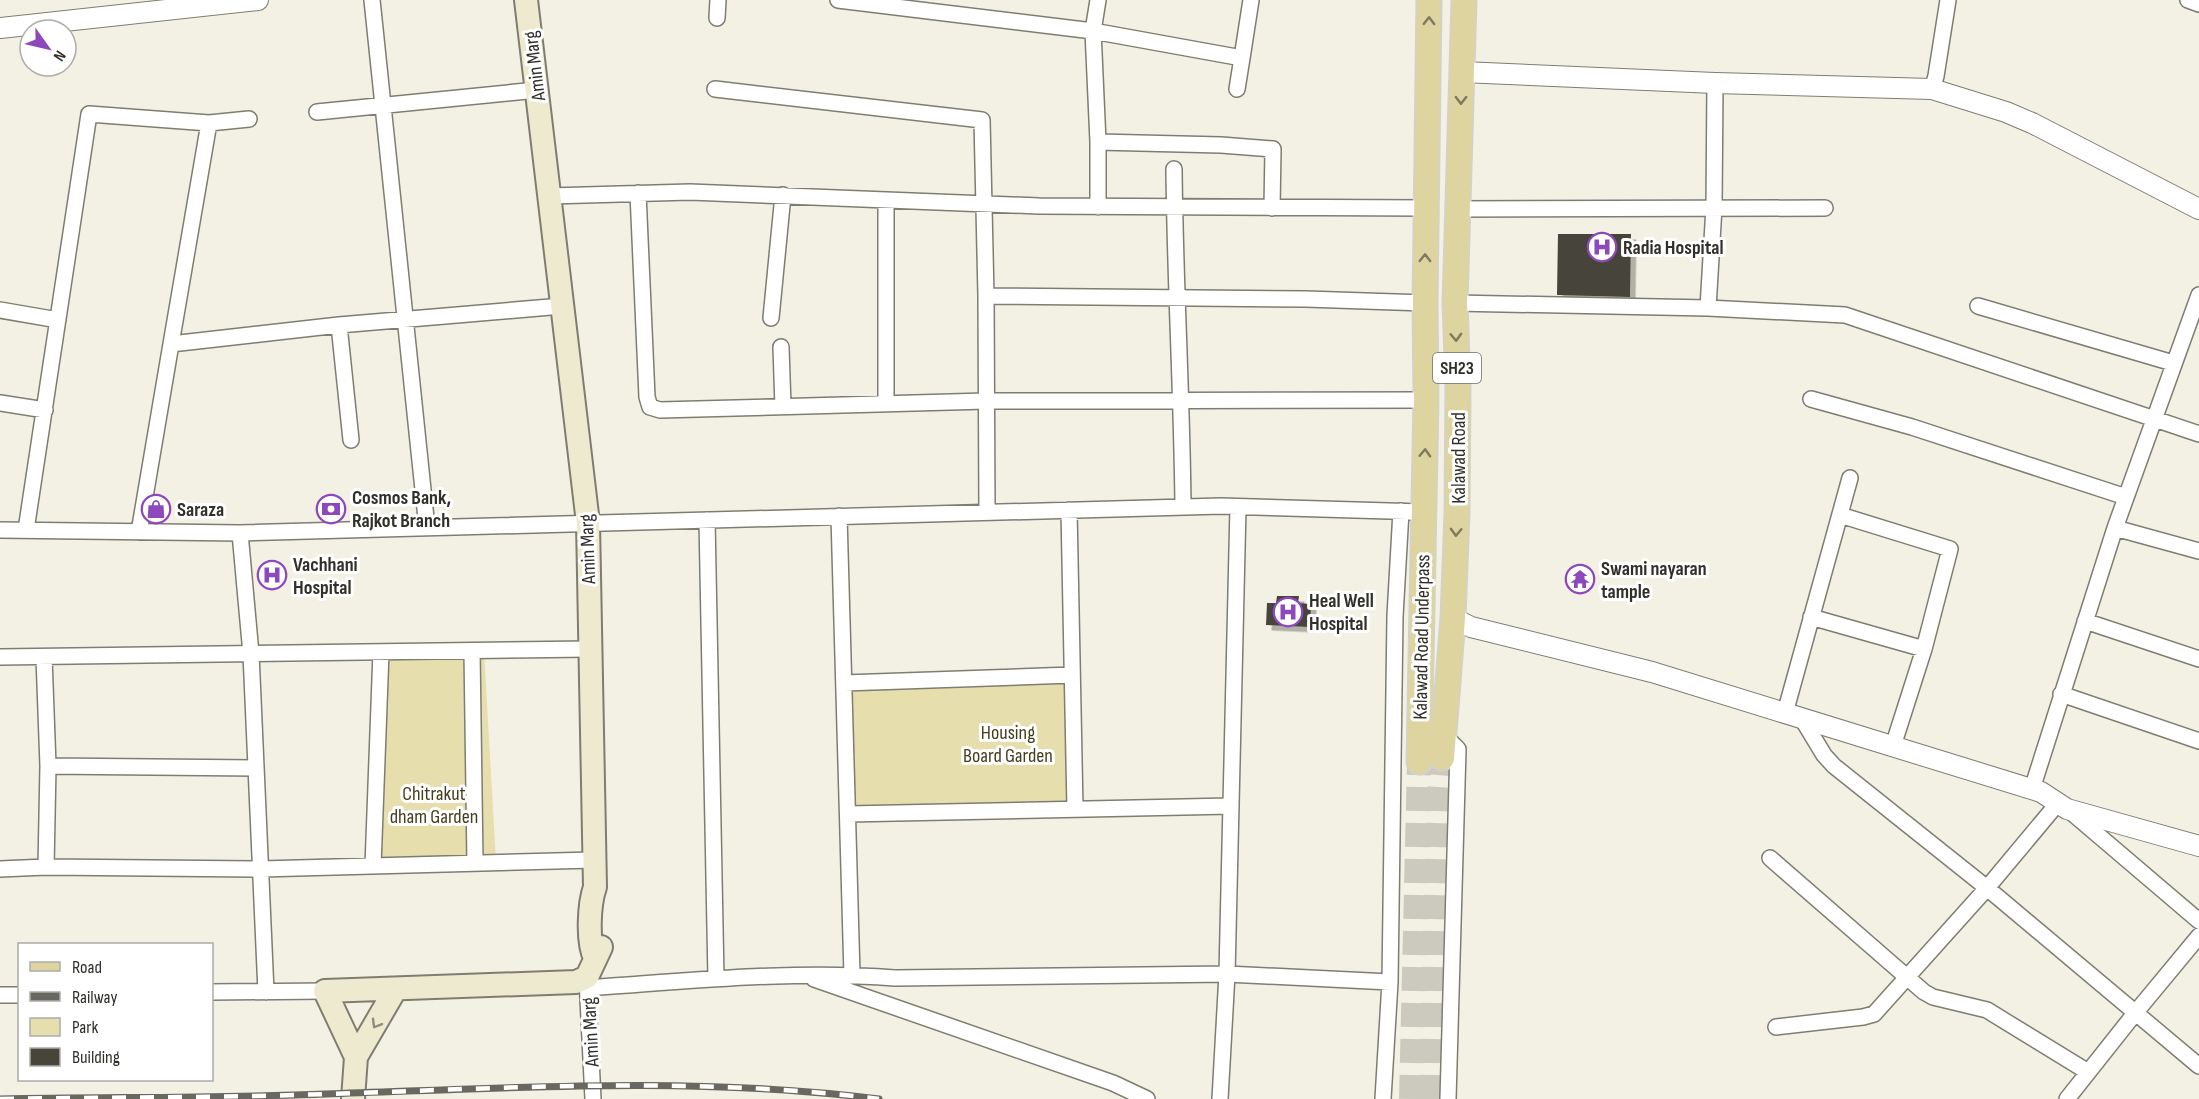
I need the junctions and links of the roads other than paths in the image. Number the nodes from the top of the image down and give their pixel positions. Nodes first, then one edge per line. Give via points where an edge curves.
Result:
1 (258, 0) edge
2 (372, 0) edge
3 (526, 0) edge
4 (718, 0) edge
5 (838, 0) edge
6 (1098, 0) edge
7 (1251, 0) edge
8 (1429, 0) edge
9 (1464, 0) edge
10 (1948, 0) edge
11 (2188, 0) edge
12 (2199, 4) edge
13 (717, 18) dead end
14 (0, 28) edge
15 (1093, 31) junction
16 (1242, 58) junction
17 (1462, 72) junction
18 (1715, 83) junction
19 (715, 89) dead end
20 (1237, 89) dead end
21 (1932, 89) junction
22 (537, 90) junction
23 (383, 105) junction
24 (317, 112) dead end
25 (249, 119) dead end
26 (209, 123) junction
27 (1098, 142) junction
28 (1174, 169) dead end
29 (638, 193) junction
30 (783, 195) junction
31 (550, 196) junction
32 (886, 200) junction
33 (984, 204) junction
34 (1098, 207) junction
35 (1174, 207) junction
36 (1714, 207) junction
37 (1272, 208) junction
38 (1426, 208) junction
39 (1825, 208) dead end
40 (1458, 209) junction
41 (2199, 209) edge
42 (2199, 295) edge
43 (986, 296) junction
44 (1177, 298) junction
45 (1425, 303) junction
46 (1455, 303) junction
47 (562, 306) junction
48 (1978, 306) dead end
49 (1708, 308) junction
50 (0, 310) edge
51 (771, 318) dead end
52 (405, 319) junction
53 (58, 320) junction
54 (339, 325) junction
55 (171, 344) junction
56 (781, 347) dead end
57 (2174, 363) junction
58 (1811, 399) dead end
59 (1426, 400) junction
60 (986, 401) junction
61 (1182, 401) junction
62 (0, 403) edge
63 (886, 404) junction
64 (783, 407) junction
65 (45, 410) junction
66 (2153, 420) junction
67 (2199, 434) edge
68 (351, 440) dead end
69 (1850, 478) dead end
70 (2126, 497) junction
71 (1183, 507) junction
72 (1238, 507) junction
73 (1069, 510) junction
74 (1412, 511) junction
75 (987, 512) junction
76 (1840, 515) junction
77 (839, 516) junction
78 (707, 520) junction
79 (588, 523) junction
80 (427, 528) junction
81 (2115, 528) junction
82 (0, 530) edge
83 (26, 530) junction
84 (139, 532) junction
85 (240, 533) junction
86 (2199, 551) edge
87 (1812, 617) junction
88 (1453, 618) junction
89 (2085, 621) junction
90 (589, 649) junction
91 (1924, 649) junction
92 (472, 651) junction
93 (381, 652) junction
94 (251, 654) junction
95 (0, 657) edge
96 (44, 657) junction
97 (2199, 659) edge
98 (1072, 675) junction
99 (844, 683) junction
100 (2061, 694) junction
101 (1793, 715) junction
102 (2199, 741) edge
103 (1893, 746) junction
104 (1435, 752) junction
105 (48, 766) junction
106 (256, 768) junction
107 (2032, 789) junction
108 (1231, 806) junction
109 (2062, 806) junction
110 (1075, 809) junction
111 (848, 814) junction
112 (2199, 846) edge
113 (1770, 858) dead end
114 (593, 860) junction
115 (475, 863) junction
116 (373, 866) junction
117 (46, 867) junction
118 (0, 869) edge
119 (261, 869) junction
120 (1987, 888) junction
121 (2199, 921) edge
122 (2199, 936) edge
123 (590, 974) junction
124 (1227, 974) junction
125 (800, 975) junction
126 (852, 975) junction
127 (1907, 977) junction
128 (716, 979) junction
129 (1390, 982) junction
130 (395, 990) junction
131 (325, 991) junction
132 (213, 992) edge
133 (266, 992) junction
134 (0, 995) edge
135 (18, 995) edge
136 (2136, 1012) junction
137 (1776, 1027) dead end
138 (356, 1057) junction
139 (2199, 1066) edge
140 (2088, 1072) junction
141 (353, 1099) edge
142 (594, 1099) edge
143 (1147, 1099) edge
144 (1220, 1099) edge
145 (1383, 1099) edge
146 (1448, 1099) edge
147 (2067, 1099) edge

1 - 14 street
2 - 23 street
3 - 22 main road, Amin Marg
4 - 13 street
5 - 15 street
6 - 15 street
7 - 16 street
38 -> 8 main road, Kalawad Road / SH23
9 - 17 main road, Kalawad Road / SH23
10 - 21 street
11 - 12 street
15 - 16 street
15 - 27 street
16 - 20 street
17 - 18 street
17 -> 40 main road, Kalawad Road / SH23
18 - 21 street
18 - 36 street
19 - 33 street via 982,120
21 - 41 street via 2032,123
22 - 23 street
22 - 31 main road, Amin Marg
23 - 24 street
23 - 52 street
25 - 26 street
26 - 53 street via 89,114
26 - 55 street
27 - 34 street
27 - 37 street via 1273,149
28 - 35 street
29 - 30 street
29 - 31 street
29 - 64 street via 646,397 650,407
30 - 32 street
30 - 51 street
31 - 47 main road, Amin Marg
32 - 33 street
32 - 63 street
33 - 34 street
33 - 43 street
34 - 35 street
35 - 37 street
35 - 44 street
36 - 39 street
36 - 40 street
36 - 49 street
37 - 38 street
45 -> 38 main road, Kalawad Road / SH23
40 - 46 main road, Kalawad Road / SH23
42 - 57 street
43 - 44 street
43 - 60 street
44 - 45 street
44 - 61 street
45 - 59 main road, Kalawad Road / SH23
46 - 49 street
46 -> 88 main road, Kalawad Road / SH23 via 1458,488
47 - 52 street
47 - 79 main road, Amin Marg
48 - 57 street
49 - 66 street via 1845,315
50 - 53 street
52 - 54 street
52 - 80 street
53 - 65 street
54 - 55 street
54 - 68 street
55 - 84 street
56 - 64 street
57 - 66 street
58 - 70 street via 1912,427
59 - 61 street
74 -> 59 main road, Kalawad Road / SH23
60 - 61 street
60 - 63 street
60 - 75 street
61 - 71 street
62 - 65 street
63 - 64 street
65 - 83 street
66 - 67 street
66 - 70 street
69 - 76 street
70 - 81 street
71 - 72 street
71 - 73 street
72 - 74 street
72 - 108 street
73 - 75 street
73 - 98 street
74 - 104 main road, Kalawad Road Underpass / SH23
74 - 129 street via 1395,616
75 - 77 street
76 - 87 street
76 - 91 street via 1950,549
77 - 78 street
77 - 99 street
78 - 79 street
78 - 128 street
79 - 80 street
79 - 90 main road, Amin Marg
80 - 85 street
81 - 86 street
81 - 89 street
82 - 83 street
83 - 84 street
84 - 85 street
85 - 94 street
87 - 91 street
87 - 101 street
88 - 101 street via 1471,627 1652,672
88 - 104 main road, Kalawad Road / SH23
89 - 97 street
89 - 100 street
90 - 92 street
90 - 114 main road, Amin Marg
91 - 103 street
92 - 93 street
92 - 115 street
93 - 94 street
93 - 116 street
94 - 96 street
94 - 106 street
95 - 96 street
96 - 105 street
98 - 99 street
98 - 110 street
99 - 111 street
100 - 102 street
100 - 107 street
101 - 103 street
101 - 120 street via 1834,766
103 - 107 street
104 - 146 street via 1458,749
105 - 106 street
105 - 117 street
106 - 119 street
107 - 109 street
108 - 110 street
108 - 124 street
109 - 112 street
109 - 120 street
109 - 121 street
110 - 111 street
111 - 126 street
113 - 127 street
114 - 115 street
114 - 123 main road, Amin Marg via 595,887 601,895 601,948
115 - 116 street
116 - 119 street
117 - 118 street
117 - 119 street
119 - 133 street
120 - 127 street
120 - 136 street
122 - 136 street
123 - 128 street
123 - 130 main road via 576,982
123 - 142 street, Amin Marg
124 - 126 street via 896,978
124 - 129 street
124 - 144 street
125 - 126 street
125 - 128 street
125 - 143 street via 1113,1083
127 - 137 street via 1874,1014
127 - 140 street via 1933,997 1987,1010
129 - 145 street
130 - 131 main road
130 -> 138 main road
131 - 133 street
131 - 138 main road
132 - 133 street
134 - 135 street
136 - 139 street
136 - 140 street
138 - 141 main road
140 - 147 street

